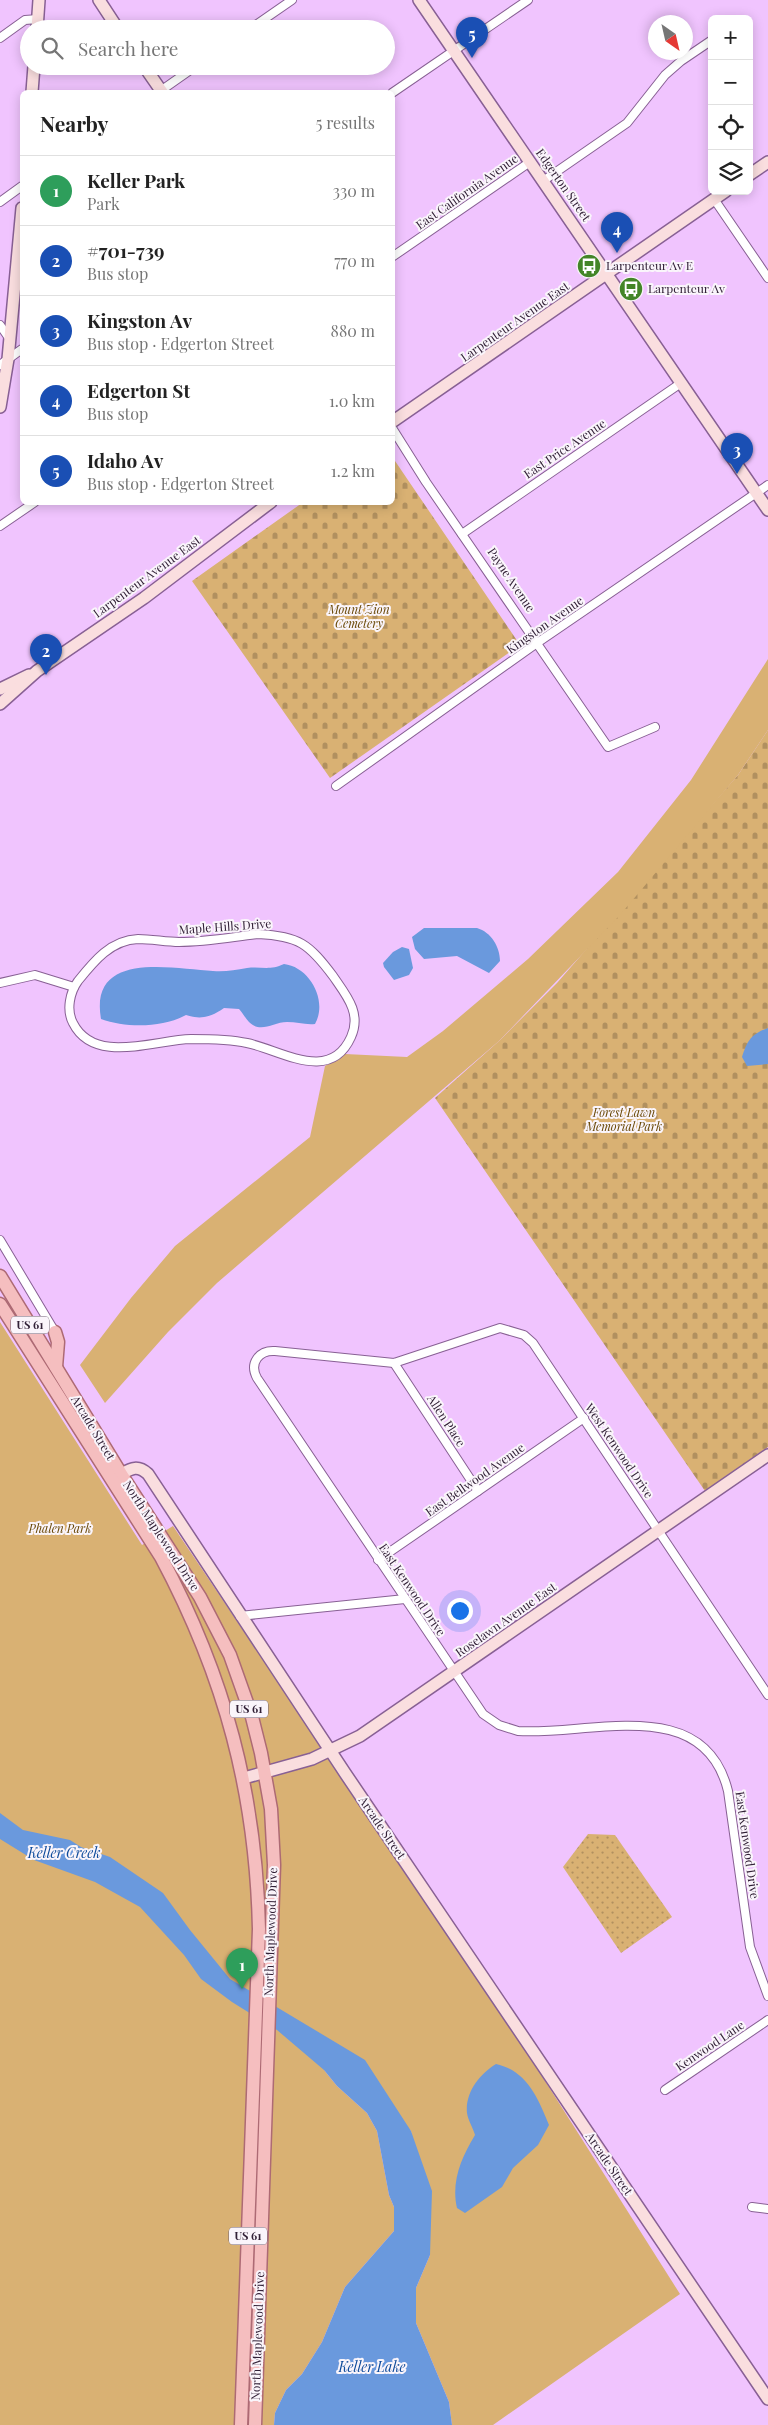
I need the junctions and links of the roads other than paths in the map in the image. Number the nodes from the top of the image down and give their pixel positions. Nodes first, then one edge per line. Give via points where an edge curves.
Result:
1 (39, 0) edge
2 (99, 0) edge
3 (292, 0) edge
4 (419, 0) edge
5 (528, 0) edge
6 (37, 20) edge
7 (112, 20) edge
8 (263, 20) edge
9 (20, 24) edge
10 (0, 38) edge
11 (708, 43) edge
12 (454, 51) junction
13 (33, 75) edge
14 (150, 75) edge
15 (184, 75) edge
16 (32, 90) edge
17 (159, 90) edge
18 (163, 90) edge
19 (395, 92) edge
20 (530, 162) junction
21 (768, 162) edge
22 (753, 172) edge
23 (543, 181) junction
24 (20, 187) edge
25 (720, 195) edge
26 (714, 199) junction
27 (0, 202) edge
28 (20, 228) edge
29 (395, 255) edge
30 (607, 274) junction
31 (768, 278) edge
32 (0, 325) edge
33 (9, 338) junction
34 (20, 350) edge
35 (4, 362) edge
36 (682, 383) junction
37 (0, 407) edge
38 (395, 420) edge
39 (395, 433) edge
40 (768, 485) edge
41 (756, 493) junction
42 (31, 505) edge
43 (267, 505) edge
44 (768, 510) edge
45 (0, 526) edge
46 (462, 534) junction
47 (537, 644) junction
48 (37, 671) junction
49 (1, 688) edge
50 (0, 704) edge
51 (654, 727) dead end
52 (336, 786) dead end
53 (0, 983) edge
54 (74, 987) junction
55 (0, 1240) edge
56 (0, 1276) edge
57 (0, 1304) edge
58 (55, 1332) joint
59 (394, 1363) junction
60 (58, 1370) junction
61 (584, 1418) junction
62 (94, 1440) junction
63 (768, 1456) edge
64 (117, 1478) junction
65 (478, 1491) junction
66 (658, 1531) junction
67 (378, 1560) junction
68 (405, 1599) junction
69 (240, 1616) junction
70 (454, 1672) junction
71 (768, 1695) edge
72 (331, 1752) junction
73 (265, 1773) junction
74 (244, 1778) junction
75 (768, 1996) edge
76 (768, 2020) edge
77 (664, 2090) dead end
78 (752, 2207) dead end
79 (768, 2209) edge
80 (768, 2398) edge
81 (242, 2425) edge
82 (256, 2425) edge

1 - 6 street
2 - 7 street
3 - 8 street
4 - 12 street, Edgerton Street
5 - 12 street
9 - 10 street
11 - 23 street via 665,75 627,123
12 - 19 street
12 - 20 street, Edgerton Street
13 - 16 street
14 - 17 street
15 - 18 street
20 - 23 street, Edgerton Street
20 - 29 street, East California Avenue
21 - 22 street
23 - 30 street, Edgerton Street
24 - 27 street
25 - 26 street, Larpenteur Avenue East
26 - 30 street, Larpenteur Avenue East
26 - 31 street
28 - 33 street
30 - 36 street, Edgerton Street
30 - 38 street, Larpenteur Avenue East
32 - 33 street
33 - 35 street
34 - 35 street
35 - 37 street
36 - 41 street, Edgerton Street
36 - 46 street, East Price Avenue
39 - 46 street, Payne Avenue
40 - 41 street, Kingston Avenue
41 - 44 street, Edgerton Street
41 - 47 street, Kingston Avenue
42 - 45 street
43 - 48 street, Larpenteur Avenue East via 144,598
46 - 47 street, Payne Avenue
47 - 51 street, Payne Avenue via 608,747
47 - 52 street, Kingston Avenue
48 - 49 street, Larpenteur Avenue East
48 - 50 street, Larpenteur Avenue East
53 - 54 street via 35,975
54 - 54 street, Maple Hills Drive via 70,999 72,1022 86,1040 107,1048 188,1039 220,1040 248,1043 302,1061 317,1062 341,1052 354,1030 353,1006 317,955 294,939 281,935 258,934 181,942 136,939 118,944 93,961
55 - 58 street
56 - 60 main road, Arcade Street / US 61
57 - 62 main road, Arcade Street / US 61 via 52,1384
58 - 60 main road
59 - 61 street, West Kenwood Drive via 500,1328 511,1330 533,1343
59 - 65 street, Allen Place
59 - 67 street, East Kenwood Drive via 268,1350 257,1357 254,1366 257,1378
60 - 62 main road, Arcade Street / US 61
61 - 65 street, East Bellwood Avenue
61 - 66 street, West Kenwood Drive
62 - 64 main road, Arcade Street / US 61
63 - 66 street, Roselawn Avenue East
64 - 69 street, Arcade Street via 132,1468 142,1468 148,1474
64 - 73 main road, North Maplewood Drive / US 61 via 214,1621 243,1690
64 - 74 main road, North Maplewood Drive / US 61 via 196,1626 224,1699
65 - 67 street, East Bellwood Avenue
66 - 70 street, Roselawn Avenue East
66 - 71 street, West Kenwood Drive
67 - 68 street, East Kenwood Drive
68 - 69 street
68 - 70 street, East Kenwood Drive
69 - 72 street, Arcade Street
70 - 72 street, Roselawn Avenue East
70 - 75 street, East Kenwood Drive via 483,1714 508,1728 526,1731 661,1727 686,1735 709,1753 722,1773 728,1791 750,1947
72 - 73 street, Roselawn Avenue East
72 - 80 street, Arcade Street
73 - 74 street, Roselawn Avenue East
73 - 82 main road, North Maplewood Drive / US 61 via 274,1865
74 - 81 main road, North Maplewood Drive / US 61 via 258,1890 258,1965
76 - 77 street, Kenwood Lane
78 - 79 street

